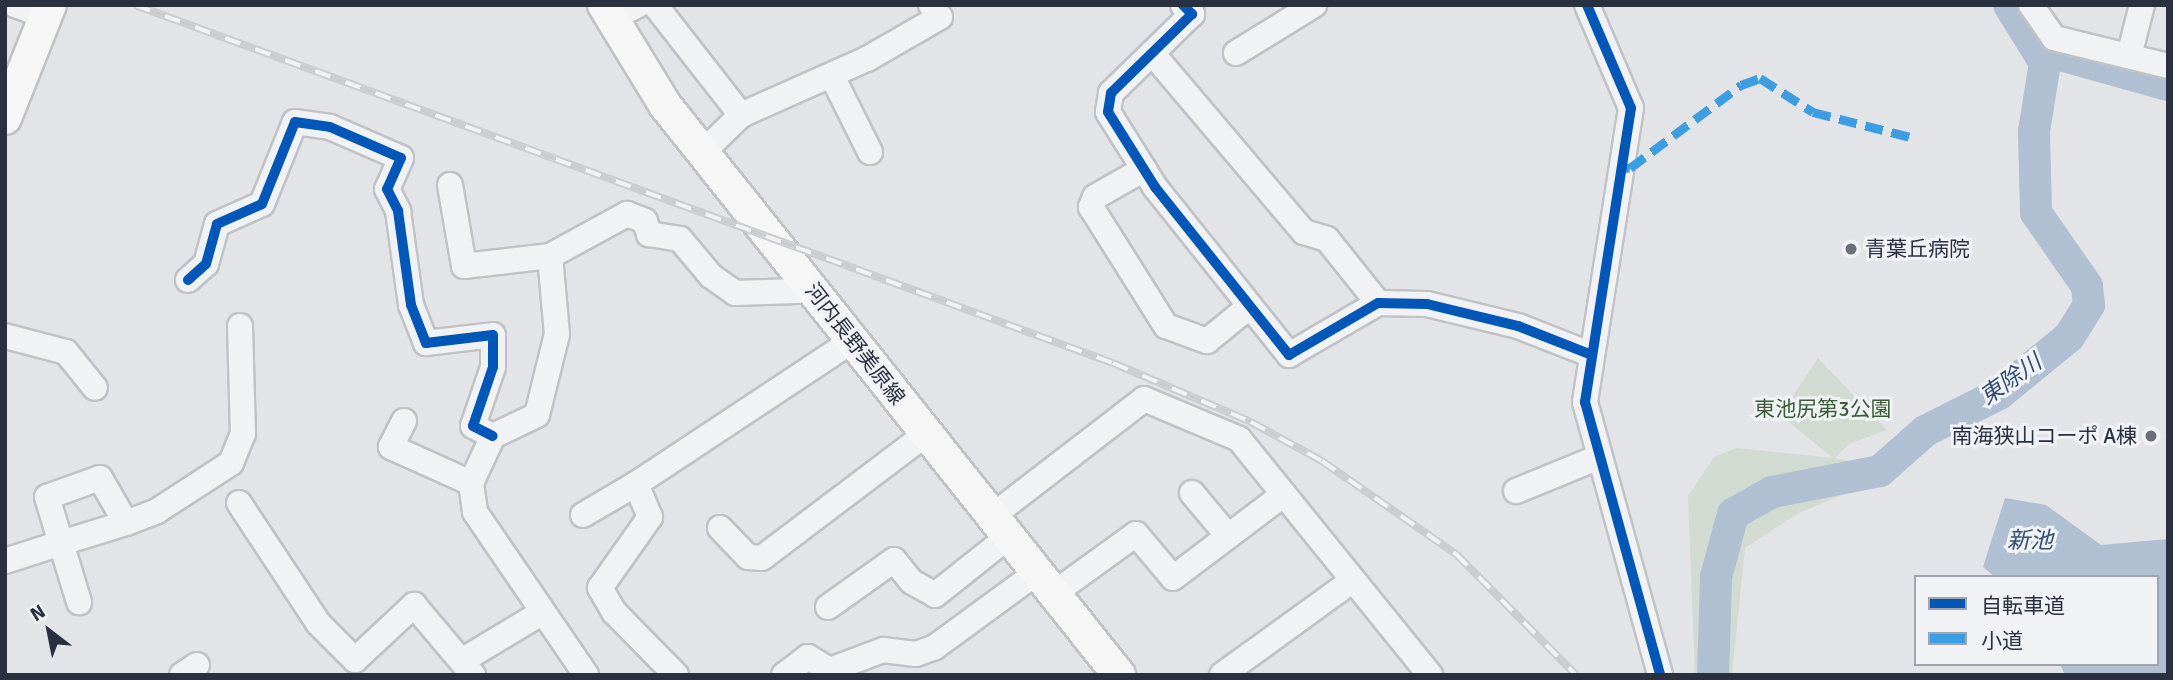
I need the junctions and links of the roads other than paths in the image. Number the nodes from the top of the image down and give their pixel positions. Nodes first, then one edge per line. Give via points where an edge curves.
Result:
1 (15, 5) edge
2 (638, 5) edge
3 (655, 5) edge
4 (1183, 5) edge
5 (1314, 5) edge
6 (1587, 5) edge
7 (2031, 5) edge
8 (2142, 5) edge
9 (942, 9) edge
10 (48, 10) edge
11 (607, 13) edge
12 (2130, 52) junction
13 (1152, 53) junction
14 (1236, 53) dead end
15 (2168, 66) edge
16 (832, 76) junction
17 (741, 115) junction
18 (5, 118) edge
19 (703, 152) junction
20 (870, 152) dead end
21 (1144, 169) junction
22 (450, 184) dead end
23 (550, 256) junction
24 (188, 280) dead end
25 (807, 284) junction
26 (1378, 303) junction
27 (1250, 306) junction
28 (240, 327) dead end
29 (5, 336) edge
30 (852, 341) junction
31 (1592, 355) junction
32 (95, 388) dead end
33 (404, 421) dead end
34 (926, 435) junction
35 (493, 436) junction
36 (1599, 457) junction
37 (471, 483) junction
38 (636, 484) junction
39 (1516, 491) dead end
40 (1192, 493) dead end
41 (1284, 494) junction
42 (239, 503) dead end
43 (583, 515) dead end
44 (126, 523) junction
45 (999, 527) junction
46 (720, 528) dead end
47 (1228, 536) junction
48 (61, 543) junction
49 (5, 561) edge
50 (1352, 581) junction
51 (1044, 583) junction
52 (79, 602) dead end
53 (828, 607) dead end
54 (543, 612) junction
55 (468, 668) edge
56 (1115, 674) edge
57 (586, 675) edge
58 (676, 675) edge
59 (784, 675) edge
60 (1222, 675) edge
61 (1430, 675) edge
62 (1660, 675) edge

1 - 10 street
2 - 11 street
3 - 17 street
4 - 13 street via 1192,14
5 - 14 street
6 - 31 street via 1631,108
7 - 12 street via 2054,38
8 - 12 street
9 - 16 street
10 - 18 main road
11 - 19 main road, 河内長野美原線
12 - 15 street
13 - 21 street via 1111,93 1108,112
13 - 26 street via 1304,232 1327,239
16 - 17 street
16 - 20 street
17 - 19 street
19 - 25 main road, 河内長野美原線
21 - 27 street
21 - 27 street via 1095,197 1091,207 1166,326 1206,341
22 - 23 street via 464,266
23 - 25 street via 627,214 645,221 649,234 680,239 711,276 735,293 797,292
23 - 35 street via 557,334 537,415
24 - 35 street via 206,264 217,224 262,204 295,122 330,127 401,158 387,189 398,211 411,304 426,343 493,335 494,367 473,426
25 - 30 main road, 河内長野美原線
26 - 27 street via 1289,355
26 - 31 street via 1427,304 1518,326
28 - 44 street via 243,434 230,463 157,511
29 - 32 street via 66,352
30 - 34 main road, 河内長野美原線
30 - 38 street
31 - 36 street via 1585,402
33 - 37 street via 391,447
34 - 45 main road, 河内長野美原線
34 - 46 street via 762,558 748,557
35 - 37 street
36 - 39 street
36 - 62 street
37 - 54 street via 475,512
38 - 43 street
38 - 58 street via 650,517 600,588 614,612
40 - 47 street
41 - 45 street via 1239,439 1144,400
41 - 47 street
41 - 50 street
42 - 55 street via 318,623 355,660 414,605
44 - 48 street
44 - 48 street via 100,478 47,497
45 - 51 main road, 河内長野美原線
45 - 53 street via 935,595 912,582 894,559
47 - 51 street via 1173,578 1136,534
48 - 49 street
48 - 52 street
50 - 60 street
50 - 61 street
51 - 56 main road, 河内長野美原線
51 - 59 street via 916,654 883,650 830,670 808,657
54 - 55 street
54 - 57 street

